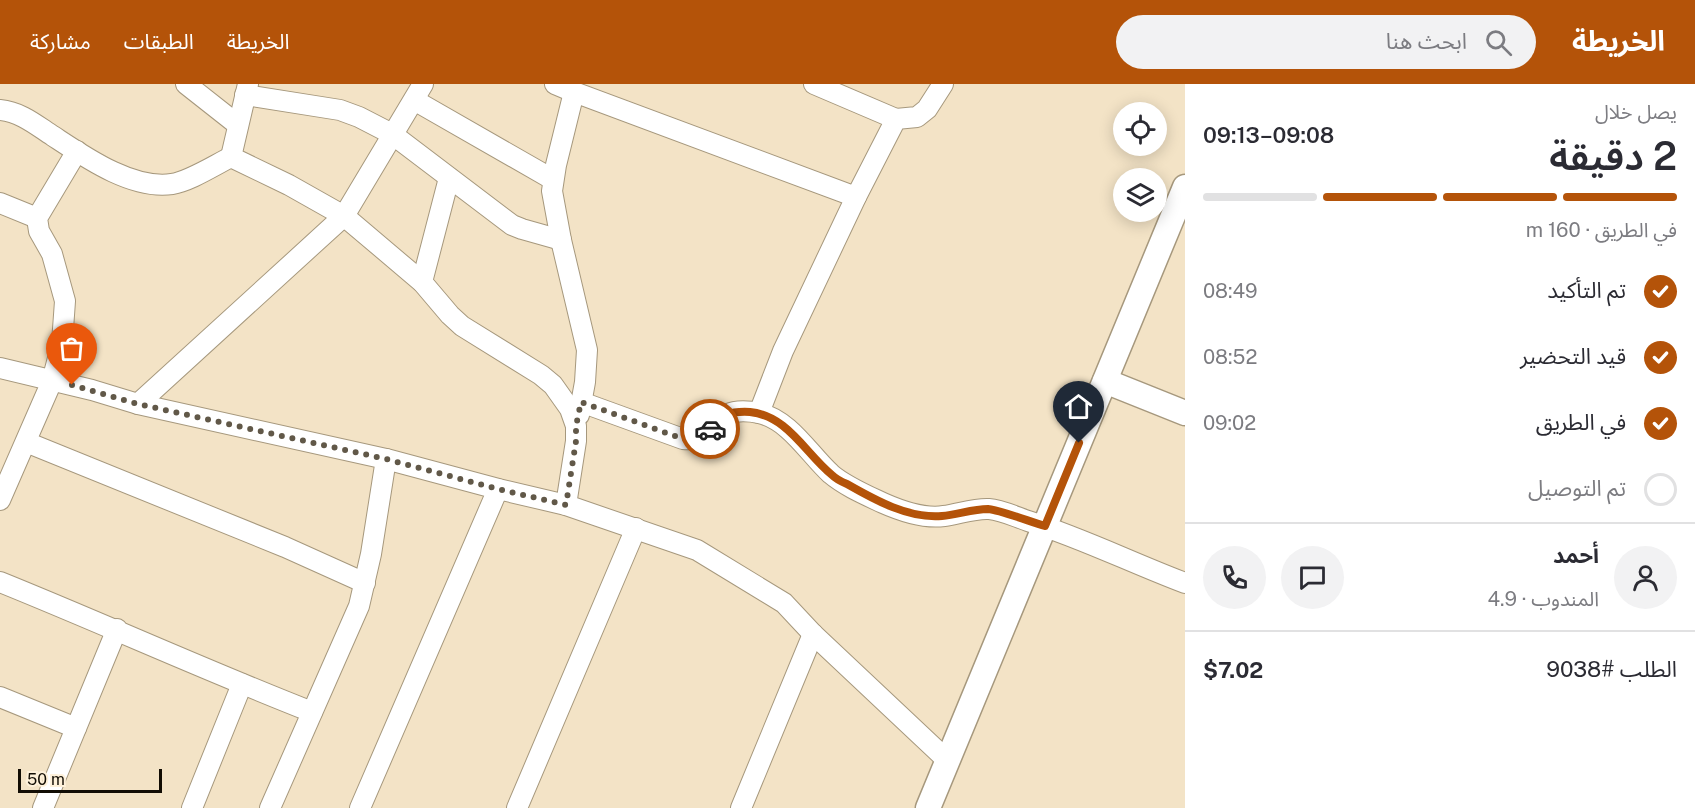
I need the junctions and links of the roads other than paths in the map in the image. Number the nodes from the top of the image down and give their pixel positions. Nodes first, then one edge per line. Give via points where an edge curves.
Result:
1 (186, 84) edge
2 (555, 84) edge
3 (814, 84) edge
4 (943, 84) edge
5 (247, 89) edge
6 (418, 92) edge
7 (574, 92) junction
8 (0, 110) edge
9 (896, 118) junction
10 (238, 125) junction
11 (392, 134) junction
12 (77, 151) junction
13 (231, 157) junction
14 (449, 178) junction
15 (552, 179) junction
16 (1185, 187) edge
17 (856, 197) junction
18 (0, 202) edge
19 (344, 216) junction
20 (37, 219) junction
21 (561, 240) junction
22 (422, 282) junction
23 (0, 368) edge
24 (52, 381) junction
25 (1105, 381) junction
26 (581, 402) junction
27 (138, 404) junction
28 (759, 413) junction
29 (1185, 414) edge
30 (576, 426) junction
31 (26, 442) junction
32 (386, 459) junction
33 (498, 489) junction
34 (0, 500) edge
35 (566, 505) junction
36 (1045, 526) junction
37 (636, 528) junction
38 (0, 582) edge
39 (365, 583) junction
40 (1185, 583) edge
41 (117, 629) junction
42 (813, 634) junction
43 (242, 684) junction
44 (0, 697) edge
45 (312, 712) junction
46 (76, 728) junction
47 (948, 760) junction
48 (43, 808) edge
49 (192, 808) edge
50 (270, 808) edge
51 (360, 808) edge
52 (516, 808) edge
53 (741, 808) edge
54 (928, 808) edge

1 - 10 street
2 - 7 street
3 - 9 street
4 - 9 street via 917,117
5 - 10 street
5 - 11 street via 349,112
6 - 11 street
6 - 15 street
7 - 15 street
7 - 17 street
8 - 12 street via 19,114
9 - 17 street
10 - 13 street
11 - 14 street
11 - 19 street
12 - 13 street via 114,171 154,185 174,184
12 - 20 street
13 - 19 street
14 - 21 street via 512,225
14 - 22 street
15 - 21 street
16 - 25 street
17 - 28 street via 783,351
18 - 20 street
19 - 22 street
19 - 27 street
20 - 24 street via 65,300 62,343
21 - 26 street via 587,350
22 - 30 street via 462,326 553,385 570,409
23 - 24 street
24 - 27 street
24 - 31 street
25 - 29 street
25 - 36 street
26 - 28 street via 690,440 705,435 726,414
26 - 30 street
27 - 32 street
28 - 36 street via 789,430 832,475 885,503 928,516 990,509
30 - 35 street
31 - 34 street
31 - 39 street
32 - 33 street
32 - 39 street
33 - 35 street
33 - 51 street
35 - 37 street
36 - 40 street
36 - 47 street
37 - 42 street via 697,550 784,603
37 - 52 street
38 - 41 street
39 - 45 street via 359,606
41 - 43 street
41 - 46 street
42 - 47 street
42 - 53 street
43 - 45 street
43 - 49 street
44 - 46 street
45 - 50 street
46 - 48 street
47 - 54 street

